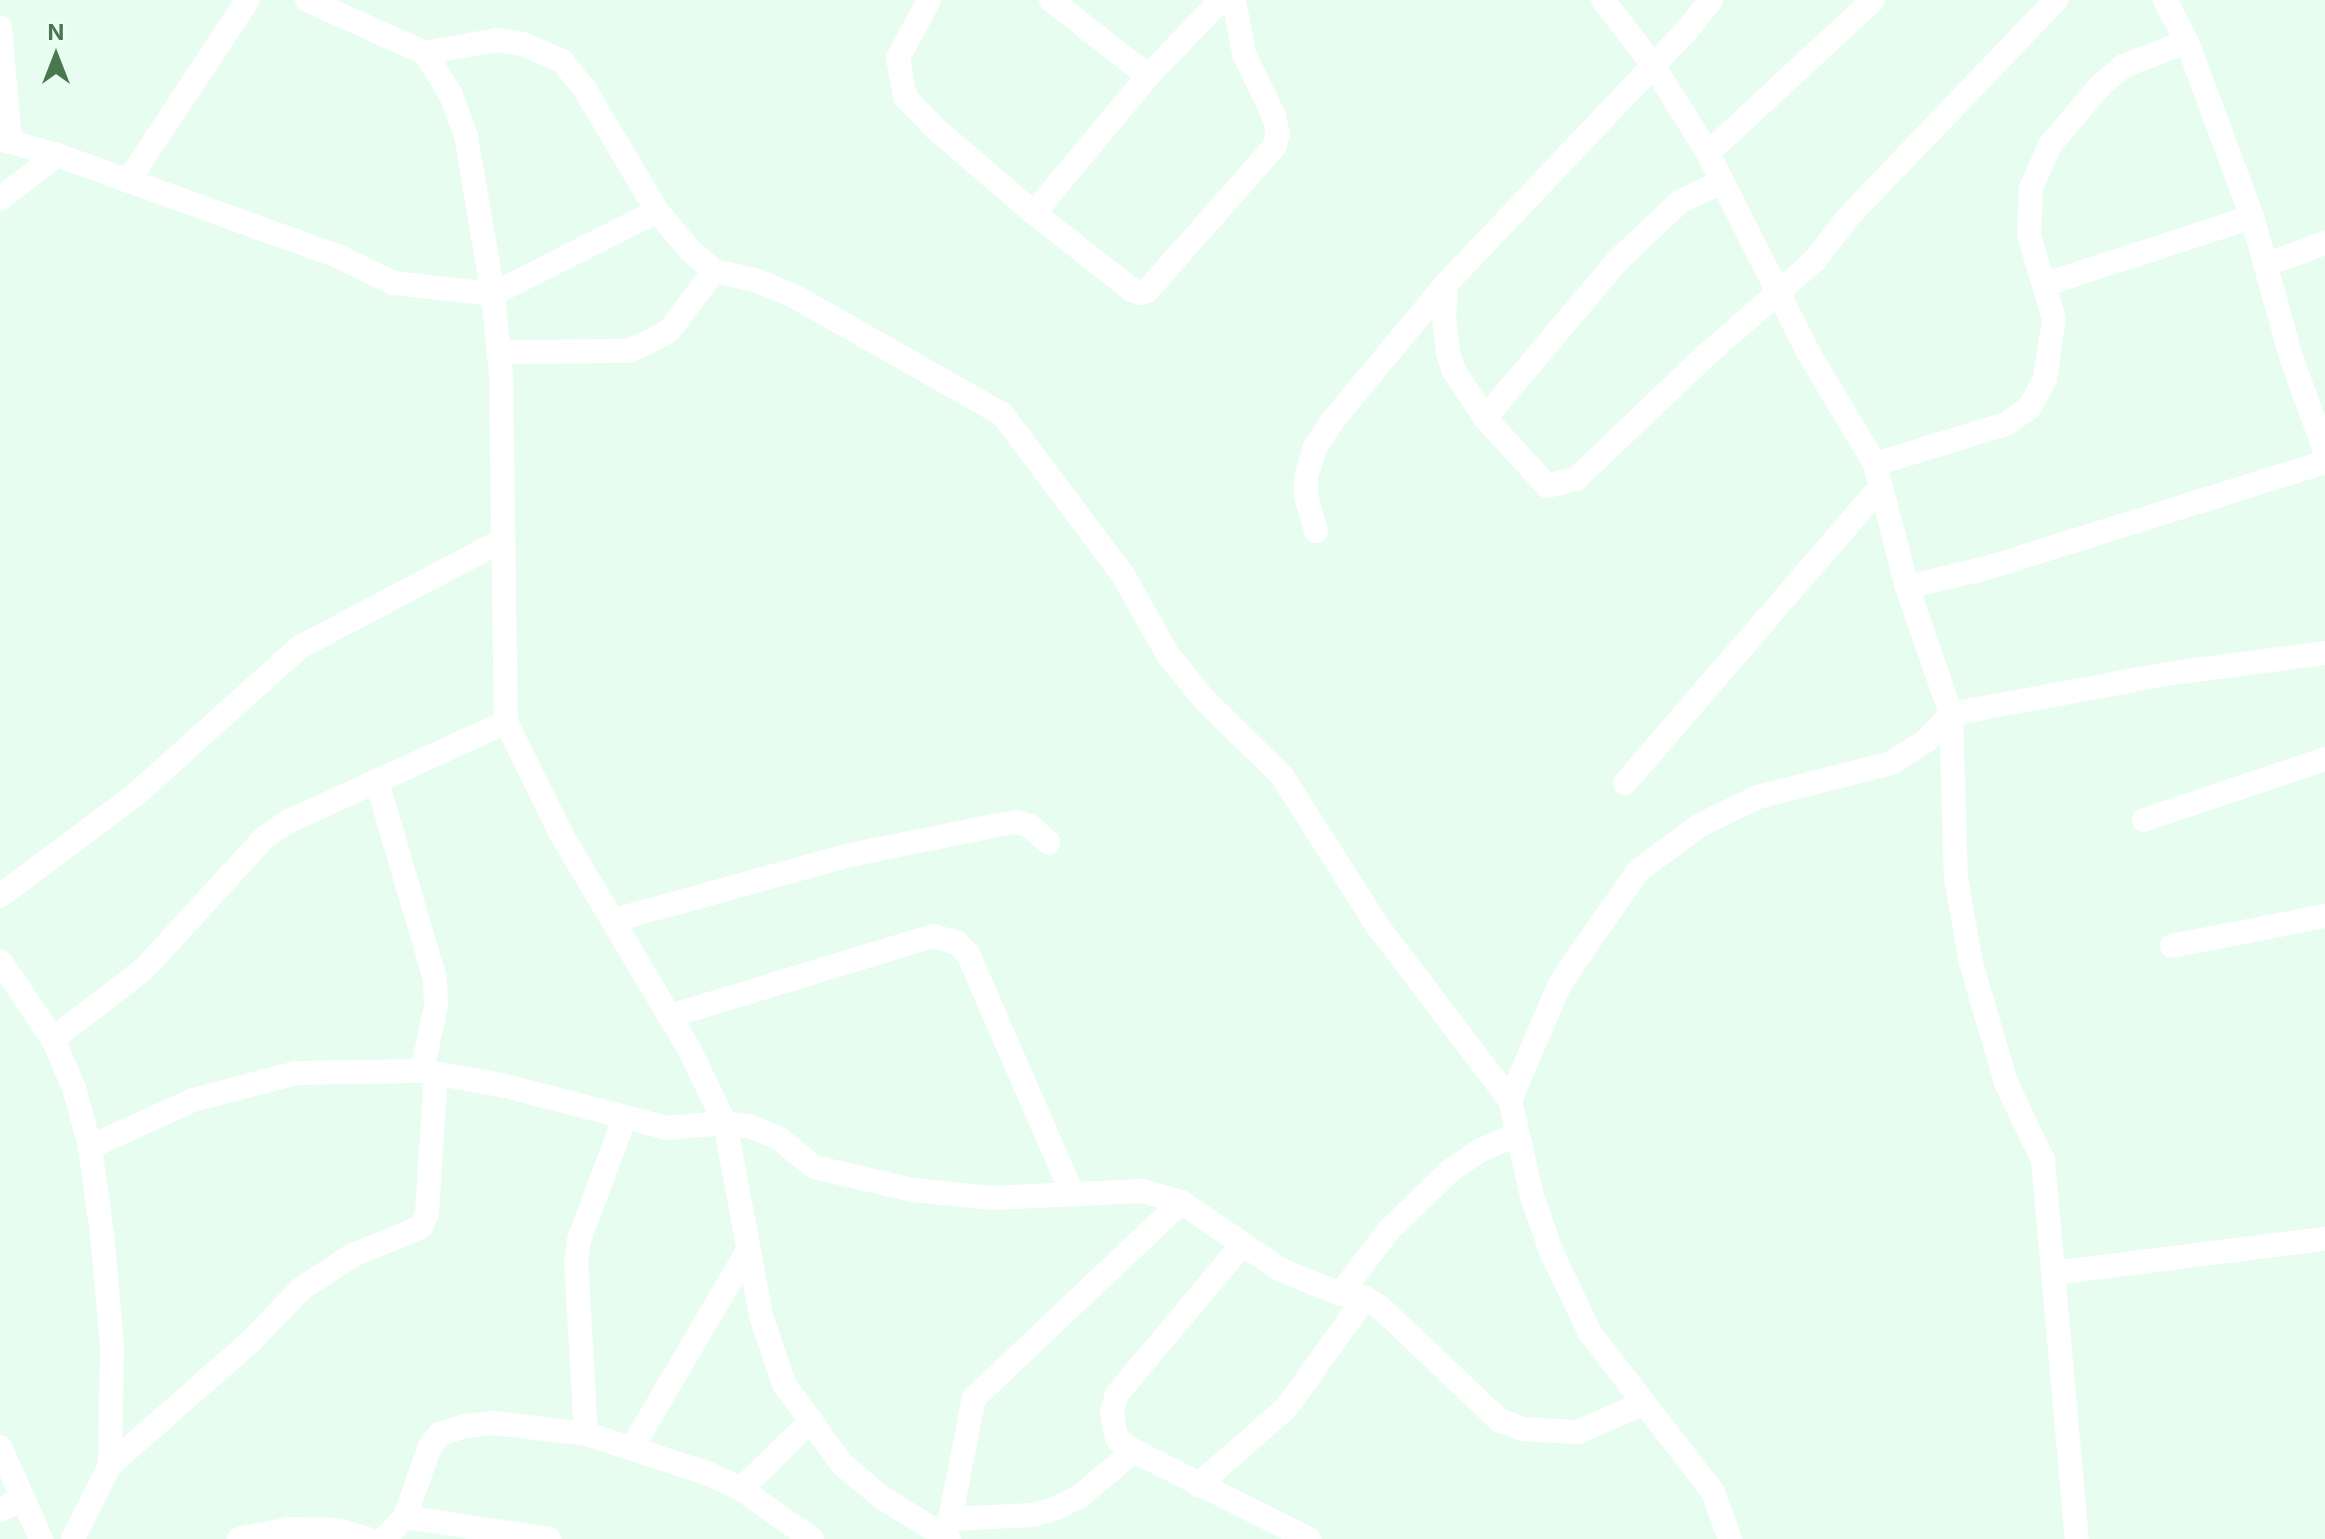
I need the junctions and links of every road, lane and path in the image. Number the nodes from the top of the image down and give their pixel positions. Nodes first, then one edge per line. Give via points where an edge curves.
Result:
1 (248, 0) edge
2 (307, 0) edge
3 (929, 0) edge
4 (1051, 0) edge
5 (1221, 0) edge
6 (1234, 0) edge
7 (1603, 0) edge
8 (1711, 0) edge
9 (1873, 0) edge
10 (2056, 0) edge
11 (2165, 0) edge
12 (0, 27) edge
13 (2187, 42) junction
14 (425, 53) junction
15 (1653, 65) junction
16 (1148, 76) junction
17 (5, 141) edge
18 (1708, 153) junction
19 (57, 155) junction
20 (128, 181) junction
21 (1722, 182) junction
22 (0, 199) edge
23 (657, 211) junction
24 (1034, 213) junction
25 (2252, 217) junction
26 (2325, 243) edge
27 (2265, 265) junction
28 (714, 271) junction
29 (1446, 284) junction
30 (2046, 284) junction
31 (493, 294) junction
32 (1779, 294) junction
33 (499, 352) junction
34 (1485, 418) junction
35 (2325, 451) edge
36 (2325, 462) edge
37 (1875, 464) junction
38 (1880, 488) junction
39 (1316, 531) dead end
40 (503, 540) junction
41 (1907, 587) junction
42 (2325, 653) edge
43 (1951, 714) junction
44 (506, 722) junction
45 (2325, 759) edge
46 (377, 782) junction
47 (1625, 783) dead end
48 (2144, 820) dead end
49 (1049, 843) dead end
50 (0, 896) edge
51 (2325, 916) edge
52 (614, 920) junction
53 (2172, 946) dead end
54 (0, 961) edge
55 (670, 1016) junction
56 (53, 1039) junction
57 (429, 1073) junction
58 (1510, 1100) junction
59 (625, 1117) junction
60 (725, 1123) junction
61 (1518, 1134) junction
62 (90, 1147) junction
63 (1072, 1193) junction
64 (1181, 1202) junction
65 (2325, 1239) edge
66 (1242, 1245) junction
67 (747, 1252) junction
68 (2054, 1273) junction
69 (1340, 1294) junction
70 (1365, 1298) junction
71 (1642, 1404) junction
72 (811, 1421) junction
73 (586, 1434) junction
74 (0, 1447) edge
75 (632, 1448) junction
76 (1134, 1451) junction
77 (110, 1465) junction
78 (1198, 1485) junction
79 (741, 1489) junction
80 (24, 1499) junction
81 (0, 1510) edge
82 (405, 1517) junction
83 (947, 1533) edge
84 (41, 1539) edge
85 (73, 1539) edge
86 (239, 1539) edge
87 (368, 1539) edge
88 (384, 1539) edge
89 (549, 1539) edge
90 (812, 1539) edge
91 (1309, 1539) edge
92 (1730, 1539) edge
93 (2077, 1539) edge

1 - 20 street
2 - 14 street
3 - 24 street via 898,58 905,97
4 - 16 street
5 - 16 street
6 - 24 street via 1244,54 1278,134 1274,147 1147,291 1132,290
7 - 15 street
8 - 15 street
9 - 18 street
10 - 32 street
11 - 13 street
12 - 17 street
13 - 25 street
13 - 30 street via 2123,66 2075,112 2050,145 2031,188 2029,235
14 - 23 street via 497,40 523,44 562,61 584,88
14 - 31 street via 451,95 466,136
15 - 18 street
15 - 29 street
16 - 24 street
17 - 19 street
18 - 21 street
19 - 20 street
19 - 22 street
20 - 31 street via 340,257 393,283
21 - 32 street
21 - 34 street via 1681,201 1653,225
23 - 28 street
23 - 31 street
25 - 27 street
25 - 30 street
26 - 27 street
27 - 35 street
28 - 33 street via 669,331 627,351
28 - 58 street via 794,296 1002,414 1123,575 1168,655 1203,698 1282,776 1379,928
29 - 34 street via 1448,353
29 - 39 street via 1315,447 1306,497
30 - 37 street via 2054,319 2051,347 2045,379 2029,408 2006,424
31 - 33 street
32 - 34 street via 1576,479 1547,486
32 - 37 street
33 - 40 street
36 - 41 street via 1987,568
37 - 38 street
38 - 41 street
38 - 47 street
40 - 44 street
40 - 50 street via 300,647 135,795
41 - 43 street
42 - 43 street via 2173,673
43 - 58 street via 1926,741 1891,763 1758,797 1656,854 1639,870 1559,986
43 - 68 street via 1956,878 1971,963 2006,1083 2043,1160
44 - 46 street
44 - 52 street via 561,834
45 - 48 street
46 - 56 street via 287,822 263,839 144,969
46 - 57 street via 435,979
49 - 52 street via 1030,826 998,825 850,855
51 - 53 street
52 - 55 street
54 - 56 street
55 - 60 street
55 - 63 street via 933,936 957,943 968,954
56 - 62 street
57 - 59 street via 506,1086
57 - 62 street via 296,1073 193,1100
57 - 77 street via 427,1213 421,1227 351,1256 301,1289 250,1342
58 - 61 street
59 - 60 street via 667,1128
59 - 73 street via 579,1240 576,1263
60 - 63 street via 780,1139 814,1167 833,1174 992,1198
60 - 67 street
61 - 69 street via 1451,1170 1389,1230
61 - 71 street via 1532,1196 1567,1284 1590,1333
62 - 77 street via 112,1344
63 - 64 street via 1142,1191
64 - 66 street
64 - 83 street via 974,1398
65 - 68 street
66 - 69 street via 1281,1270
66 - 76 street via 1117,1394 1114,1427 1118,1440
67 - 72 street via 784,1384
67 - 75 street
68 - 93 street
69 - 70 street
70 - 71 street via 1396,1321 1479,1405 1522,1429 1578,1432
70 - 78 street via 1287,1407
71 - 92 street via 1713,1492
72 - 79 street
72 - 83 street via 842,1464 881,1497
73 - 75 street
73 - 82 street via 494,1423 440,1434 430,1446
74 - 80 street
75 - 79 street
76 - 78 street
76 - 83 street via 1079,1497 1054,1509
77 - 85 street
78 - 91 street
79 - 90 street
80 - 81 street
80 - 84 street
82 - 88 street
82 - 89 street
86 - 87 street via 290,1529 338,1530

